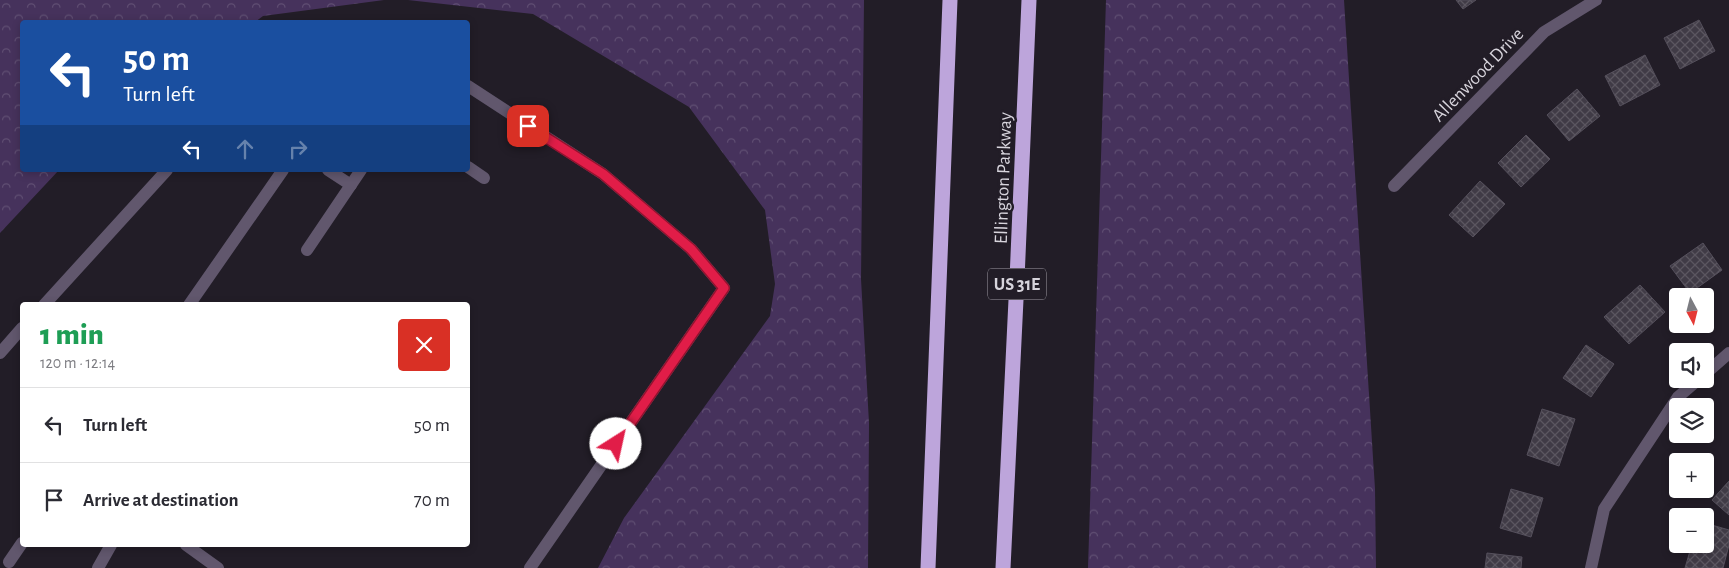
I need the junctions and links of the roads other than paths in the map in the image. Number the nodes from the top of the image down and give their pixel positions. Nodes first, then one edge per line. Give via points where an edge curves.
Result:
1 (950, 0) edge
2 (1029, 0) edge
3 (1596, 0) edge
4 (470, 87) edge
5 (470, 168) edge
6 (165, 172) edge
7 (282, 172) edge
8 (331, 172) edge
9 (360, 172) edge
10 (484, 178) dead end
11 (351, 185) junction
12 (1394, 186) dead end
13 (307, 250) dead end
14 (47, 302) edge
15 (191, 302) edge
16 (20, 330) edge
17 (0, 353) edge
18 (1729, 353) edge
19 (1714, 366) edge
20 (1688, 388) edge
21 (20, 546) edge
22 (110, 547) edge
23 (189, 547) edge
24 (8, 562) edge
25 (98, 568) edge
26 (218, 568) edge
27 (530, 568) edge
28 (928, 568) edge
29 (1003, 568) edge
30 (1591, 568) edge

1 - 28 highway
2 - 29 highway, Ellington Parkway / US 31E
3 - 12 street, Allenwood Drive via 1544,32
4 - 27 street via 603,174 691,249 724,288
5 - 10 street
6 - 14 street
7 - 15 street
8 - 11 street
9 - 11 street
11 - 13 street
16 - 17 street
18 - 19 street
20 - 30 street via 1678,397 1604,509
21 - 24 street
22 - 25 street
23 - 26 street

